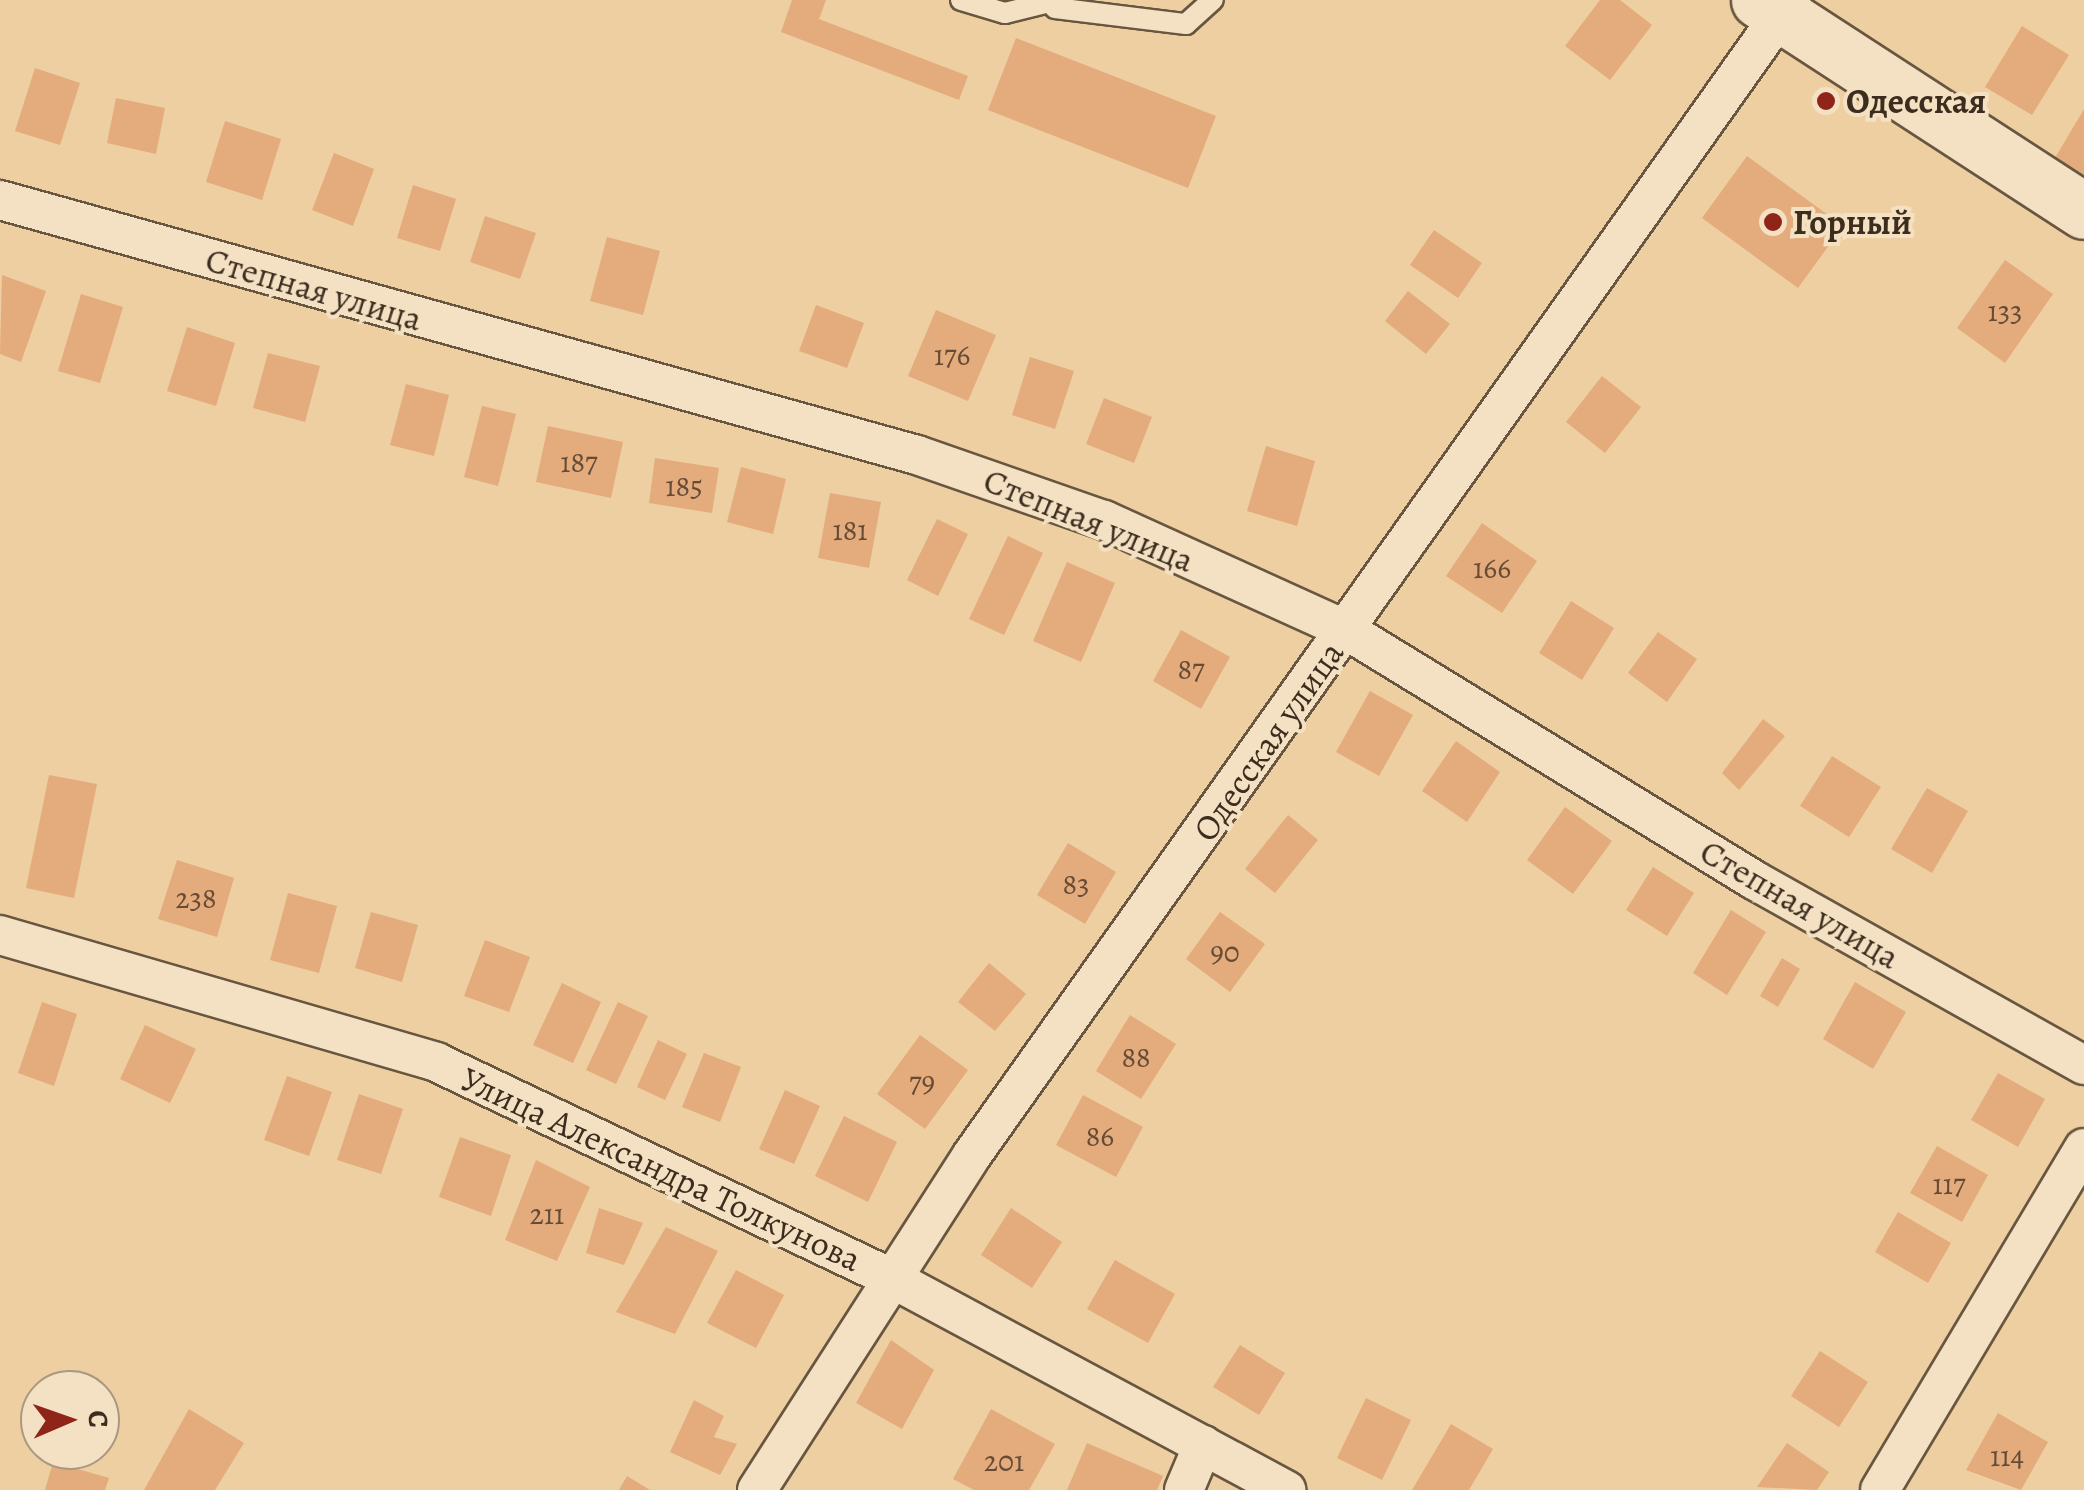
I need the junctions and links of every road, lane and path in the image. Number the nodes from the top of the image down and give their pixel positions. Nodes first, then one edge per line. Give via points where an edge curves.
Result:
1 (961, 0) edge
2 (1213, 0) edge
3 (1057, 4) edge
4 (1778, 5) edge
5 (0, 200) edge
6 (2084, 211) edge
7 (1346, 630) junction
8 (0, 935) edge
9 (2084, 1065) edge
10 (2084, 1148) edge
11 (889, 1277) junction
12 (1202, 1445) junction
13 (757, 1490) edge
14 (1184, 1490) edge
15 (1287, 1490) edge
16 (1880, 1490) edge

1 - 3 lane via 1005,14
2 - 3 lane via 1186,24
4 - 6 street
4 - 7 street, Одесская улица
5 - 7 street, Степная улица via 917,454 1104,520
7 - 9 street, Степная улица via 1754,880
7 - 11 street, Одесская улица
8 - 11 street, Улица Александра Толкунова via 436,1062
10 - 16 street
11 - 12 street, Улица Александра Толкунова
11 - 13 street, Одесская улица
12 - 14 street
12 - 15 street, Улица Александра Толкунова

